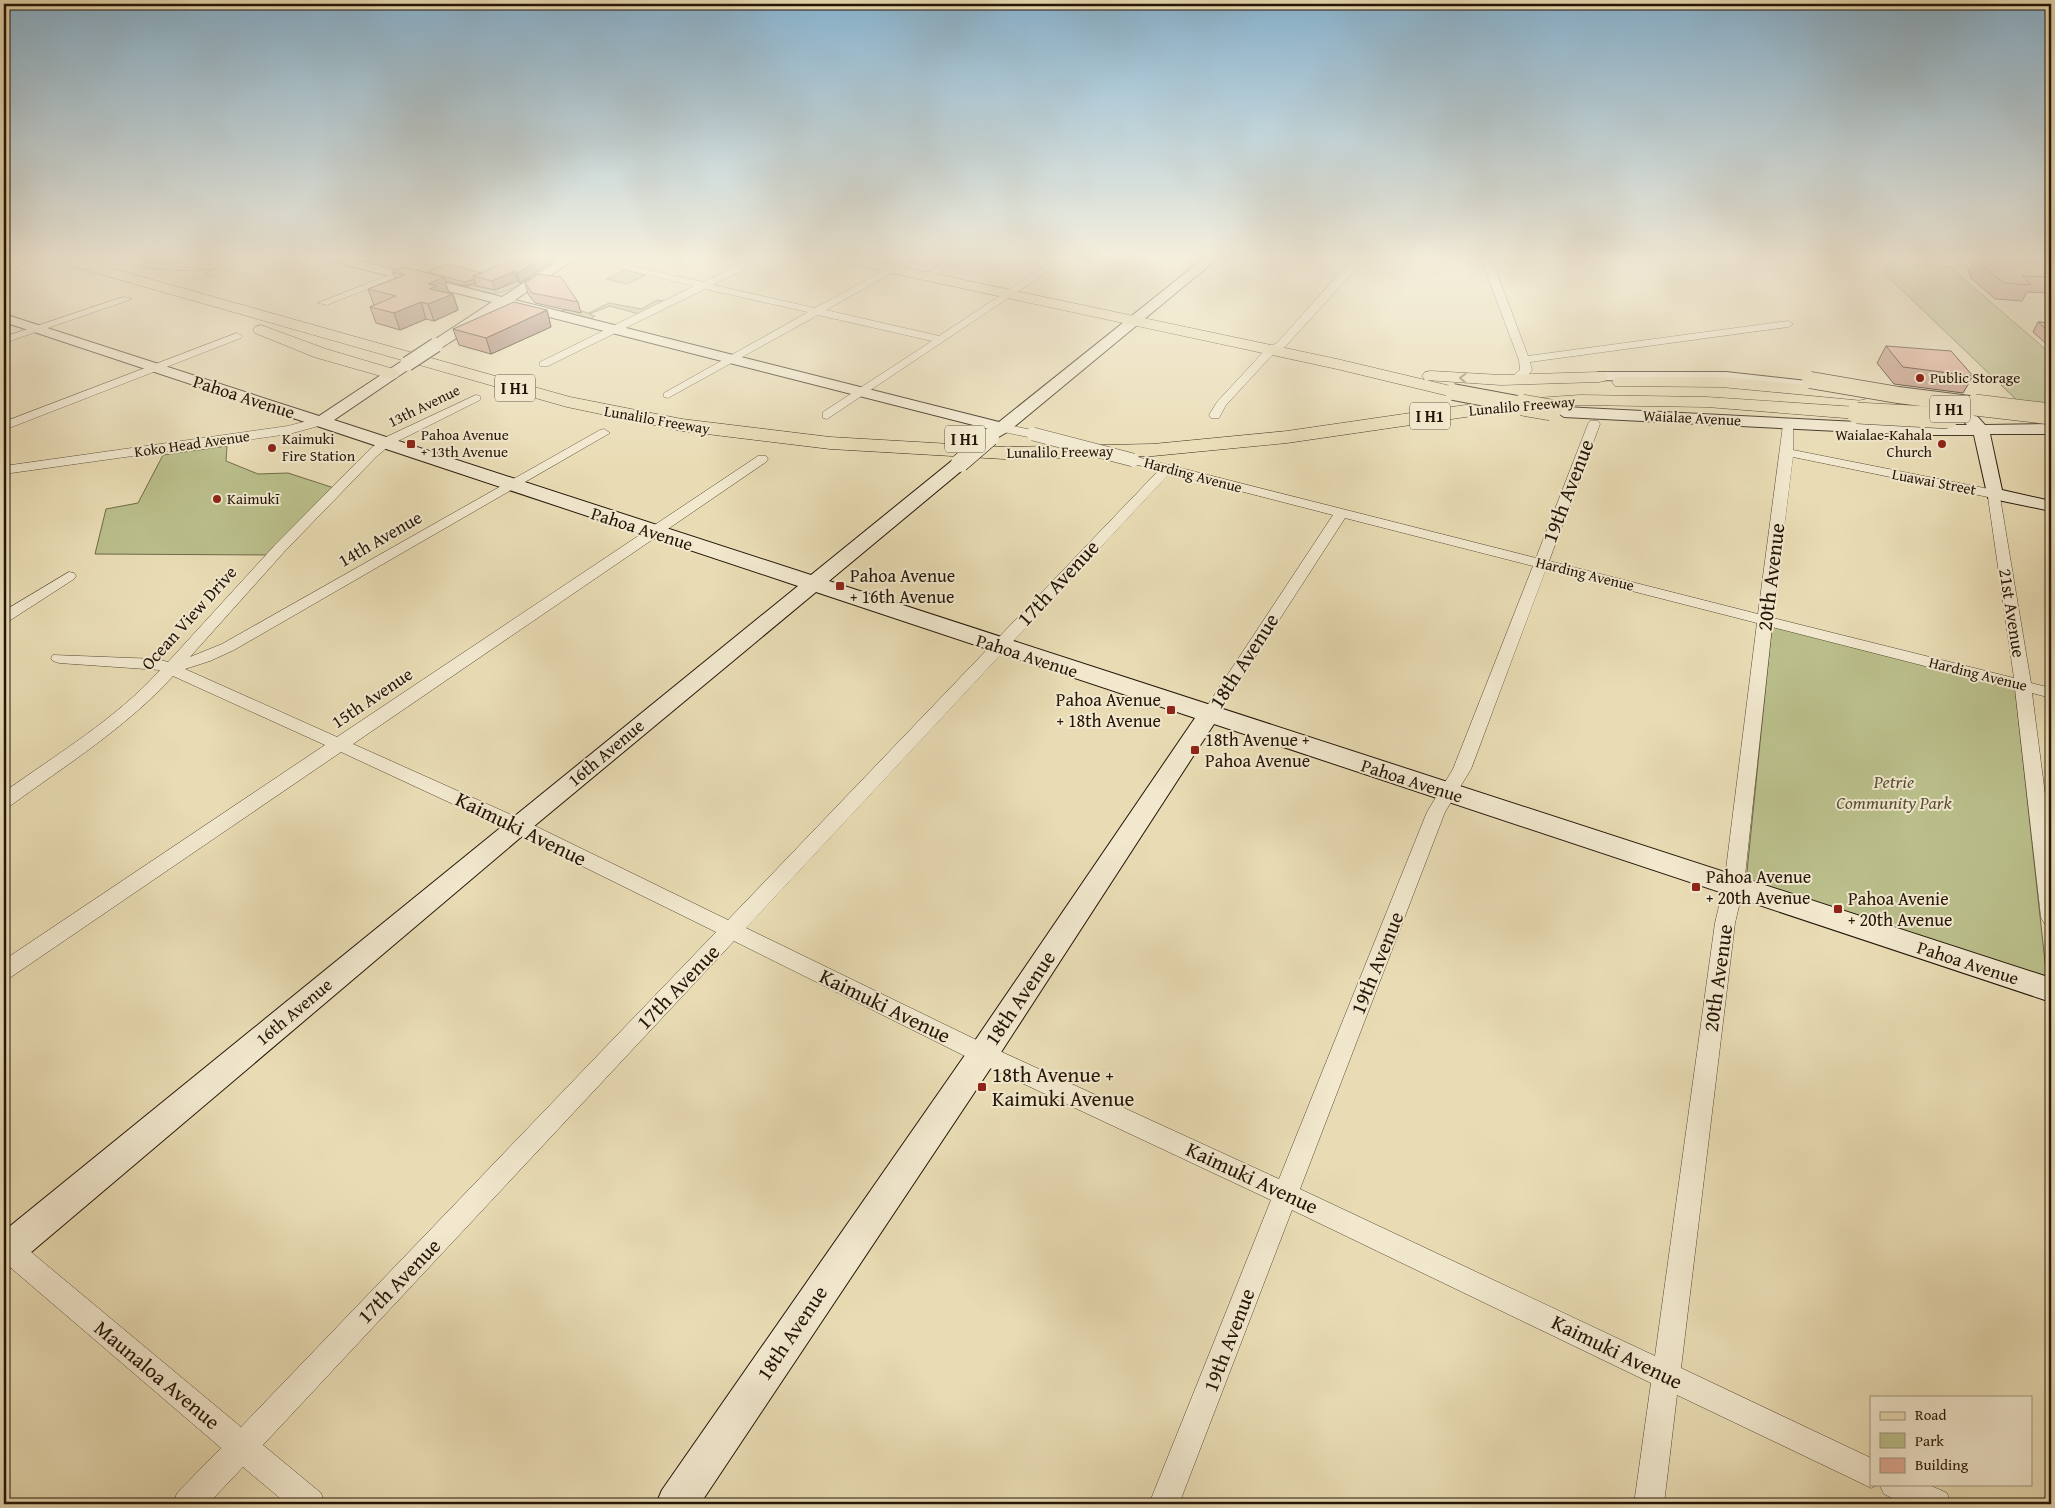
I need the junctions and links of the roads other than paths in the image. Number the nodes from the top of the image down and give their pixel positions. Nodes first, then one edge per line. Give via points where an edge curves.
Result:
1 (255, 328) edge
2 (307, 328) edge
3 (353, 328) edge
4 (462, 328) edge
5 (607, 328) edge
6 (617, 328) edge
7 (786, 328) edge
8 (892, 328) edge
9 (956, 328) edge
10 (1125, 328) edge
11 (1173, 328) edge
12 (1295, 328) edge
13 (1512, 328) edge
14 (1756, 328) edge
15 (37, 329) joint
16 (614, 330) junction
17 (236, 336) dead end
18 (939, 339) junction
19 (4, 340) edge
20 (1271, 350) junction
21 (732, 360) junction
22 (1524, 360) junction
23 (544, 364) dead end
24 (1337, 364) junction
25 (153, 368) junction
26 (391, 374) junction
27 (1599, 377) junction
28 (1560, 378) junction
29 (1514, 380) junction
30 (862, 392) junction
31 (668, 395) dead end
32 (476, 398) dead end
33 (1893, 398) junction
34 (1960, 407) junction
35 (1557, 411) junction
36 (1854, 411) junction
37 (1368, 414) junction
38 (827, 415) dead end
39 (1215, 415) dead end
40 (1596, 419) junction
41 (2049, 420) edge
42 (322, 421) junction
43 (4, 426) edge
44 (1787, 428) dead end
45 (1918, 430) junction
46 (1981, 430) junction
47 (604, 433) dead end
48 (996, 433) junction
49 (386, 442) junction
50 (1787, 452) junction
51 (1986, 452) junction
52 (1004, 453) junction
53 (762, 459) dead end
54 (1167, 469) junction
55 (4, 470) edge
56 (511, 486) junction
57 (1994, 494) junction
58 (2051, 506) edge
59 (1341, 513) junction
60 (654, 533) junction
61 (1540, 562) junction
62 (69, 576) dead end
63 (811, 584) junction
64 (4, 618) edge
65 (1765, 620) junction
66 (998, 646) junction
67 (59, 658) dead end
68 (170, 668) junction
69 (2023, 686) junction
70 (2051, 693) edge
71 (1209, 715) junction
72 (339, 744) junction
73 (1448, 793) junction
74 (4, 801) edge
75 (518, 826) junction
76 (1734, 886) junction
77 (2051, 917) edge
78 (731, 931) junction
79 (4, 971) edge
80 (2051, 990) edge
81 (983, 1054) junction
82 (1286, 1194) junction
83 (5, 1249) edge
84 (1665, 1375) junction
85 (242, 1446) junction
86 (1870, 1473) edge
87 (1898, 1486) edge
88 (188, 1504) edge
89 (310, 1504) edge
90 (676, 1504) edge
91 (1164, 1504) edge
92 (1649, 1504) edge
93 (1936, 1504) edge

1 - 26 main road via 301,347
2 - 52 main road, Lunalilo Freeway / I H1 via 544,396 634,417 718,431 830,443
3 - 37 main road, Lunalilo Freeway / I H1 via 588,394 673,412 865,434 932,438 1115,439 1213,434
4 - 26 street, Koko Head Avenue, bridge
5 - 16 street, Harding Avenue
6 - 16 street
7 - 21 street
8 - 18 street
9 - 18 street
10 - 48 street, 16th Avenue
11 - 20 main road, Waialae Avenue
12 - 20 street
13 - 22 street
14 - 22 street
15 - 19 street
15 - 25 street, Pahoa Avenue
16 - 21 street, Harding Avenue
16 - 23 street
17 - 25 street
18 - 30 street
20 - 24 main road, Waialae Avenue
20 - 39 street via 1221,404
21 - 30 street, Harding Avenue
21 - 31 street
22 - 28 street via 1533,370
22 - 29 street via 1526,370 1523,376
29 -> 24 main road, Waialae Avenue via 1452,378
24 - 35 main road, Waialae Avenue, bridge via 1453,392
25 - 42 street, Pahoa Avenue
25 - 43 street
26 - 42 street, Koko Head Avenue
27 - 28 main road, Waialae Avenue
27 - 33 street, Waialae Avenue via 1679,375 1756,379
27 - 41 main road, bridge via 1731,372 1810,380
28 - 29 main road, Waialae Avenue
30 - 38 street
30 - 48 street, Harding Avenue
32 - 49 street, 13th Avenue
33 - 34 street, Waialae Avenue
33 - 37 main road via 1760,384 1620,382 1503,389 1450,396
34 - 41 street, Waialae Avenue
34 - 46 street, 21st Avenue
35 - 36 main road
35 - 40 street, Waialae Avenue
36 - 37 main road, Lunalilo Freeway / I H1 via 1699,392 1578,391 1480,398
36 - 41 main road, bridge
36 - 52 main road, Lunalilo Freeway / I H1 via 1699,402 1580,400 1493,407 1221,445 1120,452
40 - 45 street, Waialae Avenue
40 - 52 main road via 1504,418 1331,444 1256,450 1138,454
40 - 61 street, 19th Avenue
41 - 46 street, Waialae Avenue
42 - 49 street, Pahoa Avenue
42 - 55 street, Koko Head Avenue via 289,430
44 - 50 street, 20th Avenue
45 - 46 street, Waialae Avenue
45 - 51 street via 1961,436
46 - 51 street, 21st Avenue
47 - 56 street, 14th Avenue
48 - 54 street, Harding Avenue, bridge via 1033,434
48 - 63 street, 16th Avenue, bridge
49 - 56 street, Pahoa Avenue
49 - 68 street, Ocean View Drive via 280,548
50 - 57 street, Luawai Street
50 - 65 street, 20th Avenue
51 - 57 street, 21st Avenue
53 - 60 street, 15th Avenue
54 - 59 street, Harding Avenue
54 - 66 street, 17th Avenue
56 - 60 street, Pahoa Avenue
56 - 68 street, 14th Avenue via 228,647
57 - 58 street, Luawai Street
57 - 69 street, 21st Avenue
59 - 61 street, Harding Avenue
59 - 71 street, 18th Avenue
60 - 63 street, Pahoa Avenue
60 - 72 street, 15th Avenue
61 - 65 street, Harding Avenue
61 - 73 street, 19th Avenue via 1462,769
62 - 64 street
63 - 66 street, Pahoa Avenue
63 - 75 street, 16th Avenue
65 - 69 street, Harding Avenue
65 - 76 street, 20th Avenue
66 - 71 street, Pahoa Avenue
66 - 78 street, 17th Avenue
67 - 68 street via 157,664
68 - 72 street, Kaimuki Avenue
68 - 74 street, Ocean View Drive via 151,690 114,722
69 - 70 street, Harding Avenue
69 - 77 street, 21st Avenue
71 - 73 street, Pahoa Avenue
71 - 81 street, 18th Avenue
72 - 75 street, Kaimuki Avenue
72 - 79 street, 15th Avenue
73 - 76 street, Pahoa Avenue
73 - 82 street, 19th Avenue via 1436,812
75 - 78 street, Kaimuki Avenue
75 - 83 street, 16th Avenue
76 - 80 street, Pahoa Avenue
76 - 84 street, 20th Avenue via 1724,923
78 - 81 street, Kaimuki Avenue
78 - 85 street, 17th Avenue
81 - 82 street, Kaimuki Avenue
81 - 90 street, 18th Avenue
82 - 84 street, Kaimuki Avenue
82 - 91 street, 19th Avenue
83 - 85 street, Maunaloa Avenue
84 - 86 street, Kaimuki Avenue
84 - 92 street, 20th Avenue
85 - 88 street, 17th Avenue
85 - 89 street, Maunaloa Avenue
87 - 93 street

